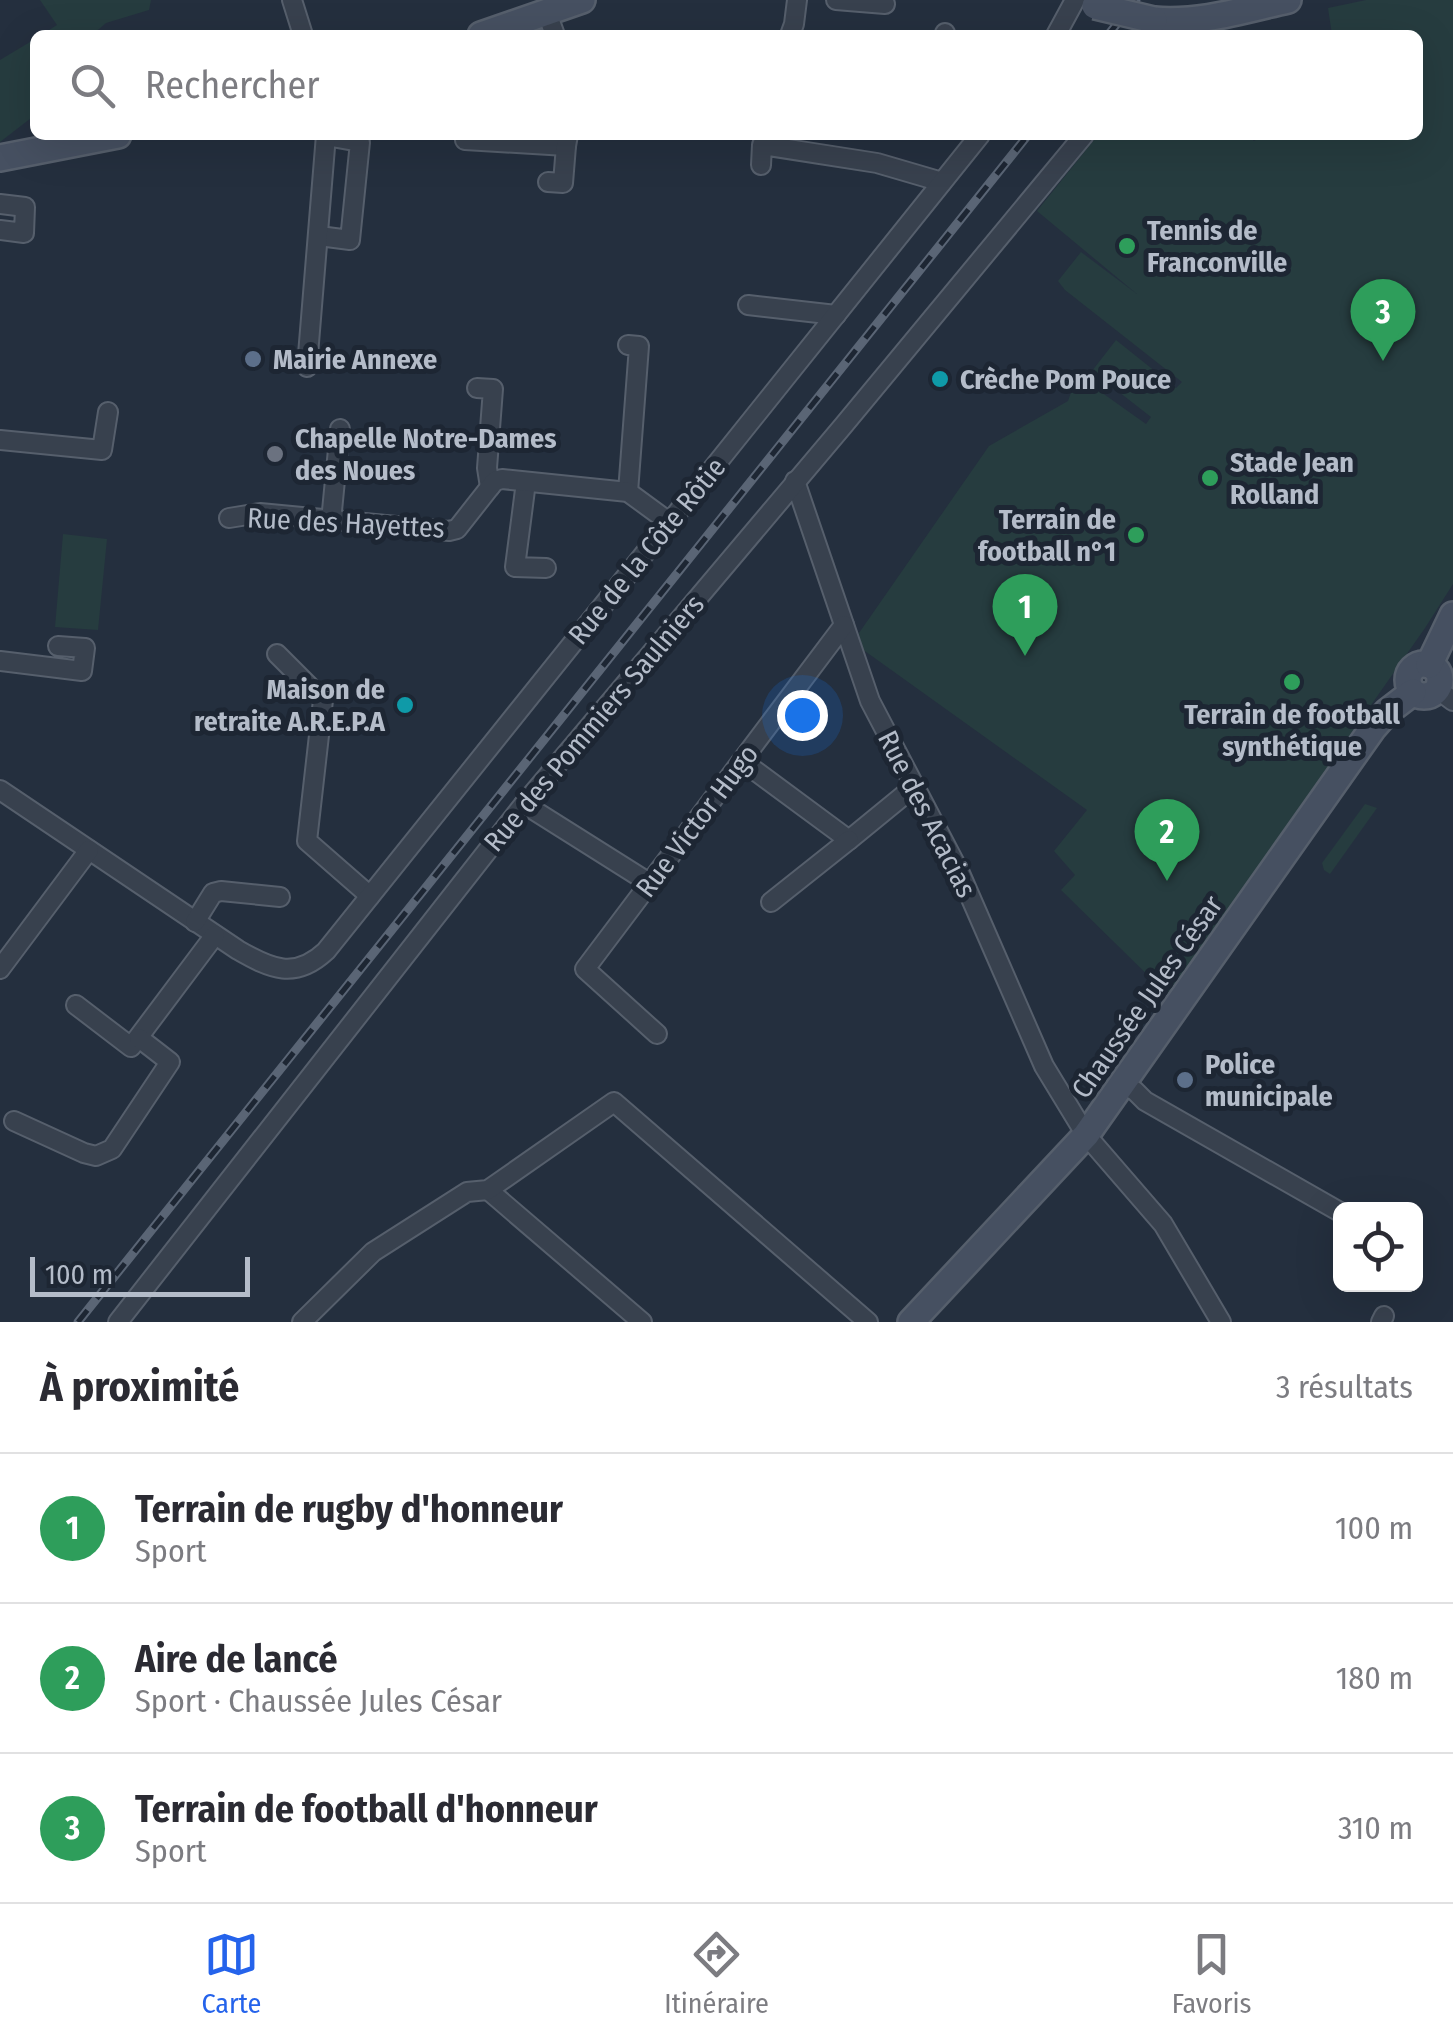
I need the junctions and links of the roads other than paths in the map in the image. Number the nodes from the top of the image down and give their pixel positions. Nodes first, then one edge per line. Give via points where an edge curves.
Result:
1 (292, 0) edge
2 (797, 0) edge
3 (836, 0) edge
4 (1288, 0) edge
5 (578, 1) edge
6 (1083, 2) edge
7 (886, 4) dead end
8 (551, 24) edge
9 (1168, 26) edge
10 (301, 30) edge
11 (513, 30) edge
12 (791, 30) edge
13 (1060, 30) edge
14 (92, 140) edge
15 (326, 140) edge
16 (349, 140) edge
17 (534, 140) edge
18 (976, 140) edge
19 (1080, 140) edge
20 (567, 141) edge
21 (0, 158) edge
22 (761, 165) dead end
23 (548, 182) dead end
24 (942, 182) junction
25 (0, 204) edge
26 (0, 230) edge
27 (319, 236) junction
28 (748, 305) dead end
29 (836, 314) junction
30 (628, 345) dead end
31 (307, 367) dead end
32 (477, 388) dead end
33 (108, 412) dead end
34 (340, 429) dead end
35 (0, 440) edge
36 (796, 481) junction
37 (526, 482) junction
38 (490, 487) junction
39 (628, 492) junction
40 (229, 518) dead end
41 (331, 521) junction
42 (669, 522) junction
43 (546, 568) dead end
44 (1453, 615) edge
45 (844, 625) junction
46 (58, 646) dead end
47 (277, 654) dead end
48 (0, 661) edge
49 (1433, 687) edge
50 (742, 760) junction
51 (915, 786) junction
52 (0, 790) edge
53 (524, 804) junction
54 (849, 840) junction
55 (89, 850) junction
56 (651, 884) junction
57 (370, 896) junction
58 (280, 897) dead end
59 (770, 902) dead end
60 (194, 922) junction
61 (215, 935) junction
62 (0, 969) edge
63 (76, 1005) dead end
64 (657, 1034) dead end
65 (139, 1038) junction
66 (1123, 1084) junction
67 (14, 1121) dead end
68 (1086, 1135) junction
69 (488, 1190) junction
70 (1333, 1208) edge
71 (305, 1321) edge
72 (118, 1322) edge
73 (642, 1322) edge
74 (868, 1322) edge
75 (911, 1322) edge
76 (1222, 1322) edge

1 - 10 street
2 - 12 street
3 - 7 street
4 - 9 street
5 - 8 street
6 - 9 street, bridge
6 - 13 street
8 - 11 street
14 - 21 street
15 - 27 street
16 - 27 street via 360,142 350,240
17 - 20 street
18 - 24 street, Rue de la Côte Rôtie
19 - 36 street, Rue des Pommiers Saulniers
20 - 23 street via 563,183
22 - 24 street via 762,145 877,163
24 - 29 street, Rue de la Côte Rôtie
25 - 26 street via 25,207 24,232
27 - 31 street
28 - 29 street
29 - 42 street, Rue de la Côte Rôtie
30 - 39 street via 640,346
32 - 38 street via 493,389
33 - 35 street via 102,450
34 - 41 street
36 - 45 street, Rue des Acacias
36 - 53 street, Rue des Pommiers Saulniers
37 - 38 street via 502,479
37 - 39 street
37 - 43 street via 515,566
38 - 41 street, Rue des Hayettes via 449,531
39 - 42 street
40 - 41 street, Rue des Hayettes via 260,513
42 - 57 street, Rue de la Côte Rôtie
44 - 49 street, Chaussée Jules César
45 - 50 street, Rue Victor Hugo
45 - 51 street, Rue des Acacias via 870,701
46 - 48 street via 85,648 82,670
47 - 57 street via 323,700 307,840
49 - 66 street, Chaussée Jules César via 1387,712 1374,728
50 - 54 street
50 - 56 street, Rue Victor Hugo
51 - 54 street
51 - 68 street, Rue des Acacias via 1044,1066
52 - 55 street
53 - 56 street
53 - 72 street, Rue des Pommiers Saulniers
54 - 59 street
55 - 60 street
55 - 62 street
56 - 64 street, Rue Victor Hugo via 585,969
57 - 61 street, Rue de la Côte Rôtie via 311,965 271,967
58 - 60 street via 222,890
60 - 61 street
61 - 65 street
63 - 65 street via 131,1047
65 - 67 street via 170,1062 112,1149 84,1154
66 - 68 street, Chaussée Jules César
66 - 70 street
68 - 75 street, Chaussée Jules César
68 - 76 street via 1163,1224
69 - 71 street via 467,1192 372,1252
69 - 73 street
69 - 74 street via 614,1102

